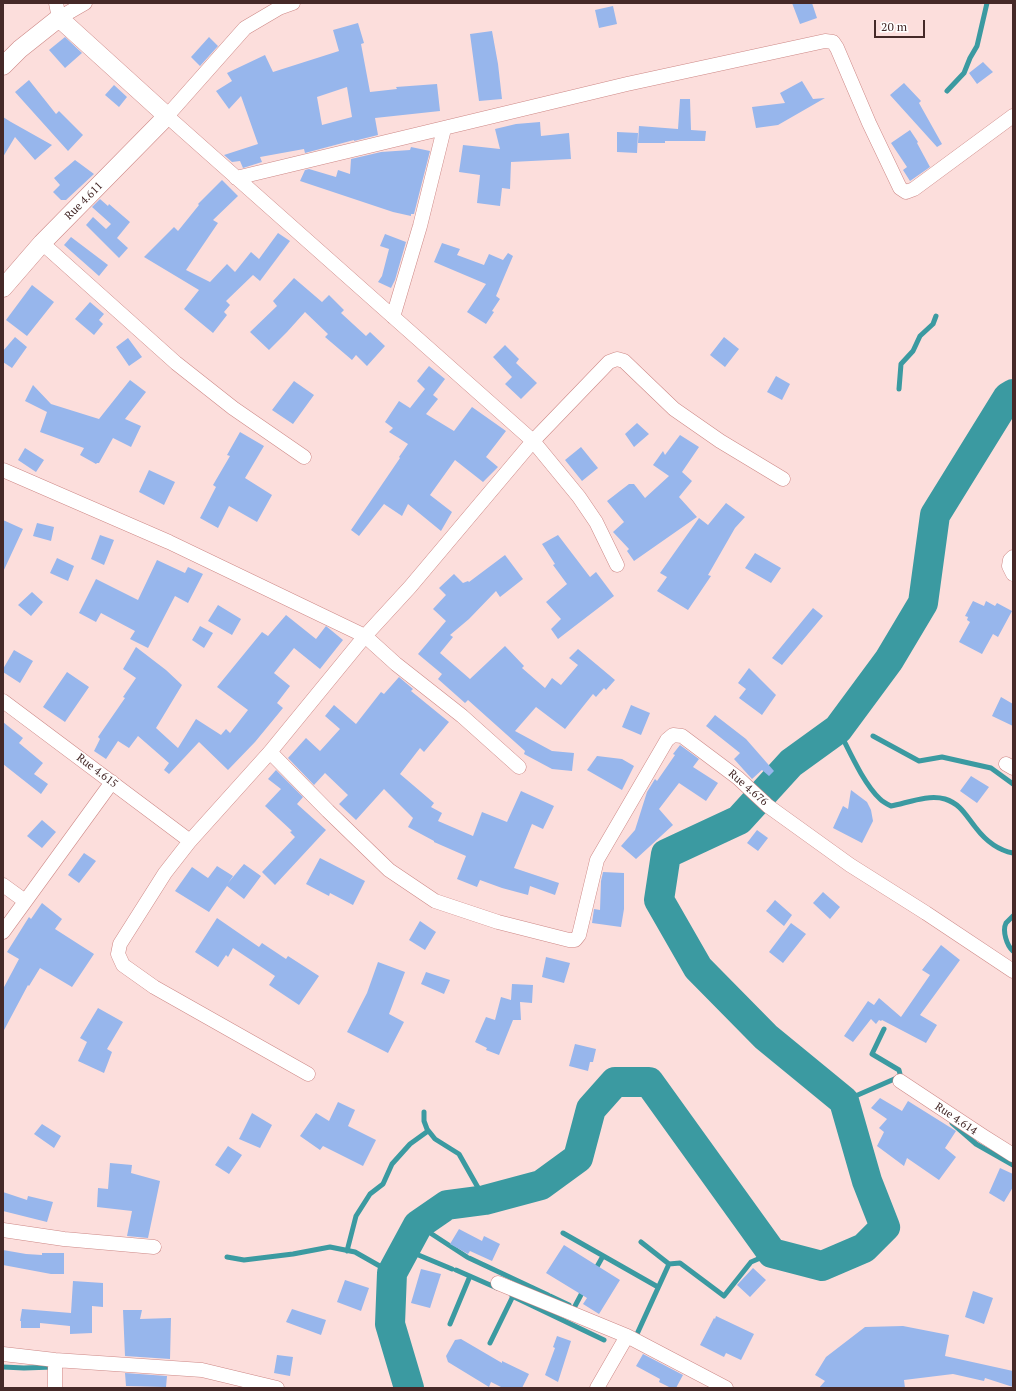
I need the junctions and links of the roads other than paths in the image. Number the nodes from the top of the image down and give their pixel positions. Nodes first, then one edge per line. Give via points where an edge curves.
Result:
1 (85, 3) edge
2 (293, 3) edge
3 (57, 10) edge
4 (3, 66) edge
5 (167, 116) junction
6 (1013, 116) edge
7 (444, 129) junction
8 (236, 178) junction
9 (42, 243) junction
10 (3, 288) edge
11 (393, 317) junction
12 (533, 441) junction
13 (304, 457) dead end
14 (3, 470) edge
15 (783, 479) dead end
16 (1013, 557) edge
17 (617, 565) dead end
18 (1013, 574) edge
19 (365, 636) junction
20 (3, 701) edge
21 (270, 752) junction
22 (519, 767) dead end
23 (112, 782) junction
24 (190, 841) junction
25 (3, 885) edge
26 (25, 901) junction
27 (3, 932) edge
28 (1013, 971) edge
29 (308, 1074) dead end
30 (900, 1081) dead end
31 (1013, 1155) edge
32 (3, 1230) edge
33 (154, 1247) dead end
34 (498, 1283) dead end
35 (627, 1336) junction
36 (3, 1354) edge
37 (55, 1360) junction
38 (55, 1388) edge
39 (277, 1388) edge
40 (597, 1388) edge
41 (726, 1388) edge

1 - 3 street
2 - 5 street via 279,8 245,28
3 - 4 street
3 - 5 street
5 - 8 street
5 - 9 street, Rue 4.611
6 - 7 street via 914,189 906,192 900,188 837,48 832,42 825,41 627,84
7 - 8 street
7 - 11 street via 420,226
8 - 11 street
9 - 10 street, Rue 4.611
9 - 13 street via 176,363 233,408
11 - 12 street
12 - 15 street via 609,362 617,359 624,361 688,420
12 - 17 street via 596,522
12 - 19 street via 410,587
14 - 19 street via 169,542
16 - 18 street via 1009,566
19 - 21 street
19 - 22 street
20 - 23 street, Rue 4.615
21 - 24 street
21 - 28 street, Rue 4.676 via 389,870 435,901 498,922 575,940 579,935 597,860 667,740 673,735 682,736 738,778 768,806 850,865
23 - 24 street, Rue 4.615
23 - 26 street
24 - 29 street via 165,873 120,944 118,954 123,965 154,987
25 - 26 street
26 - 27 street
30 - 31 street, Rue 4.614
32 - 33 street via 64,1239
34 - 35 street
35 - 40 street
35 - 41 street
36 - 37 street
37 - 38 street
37 - 39 street via 202,1370

